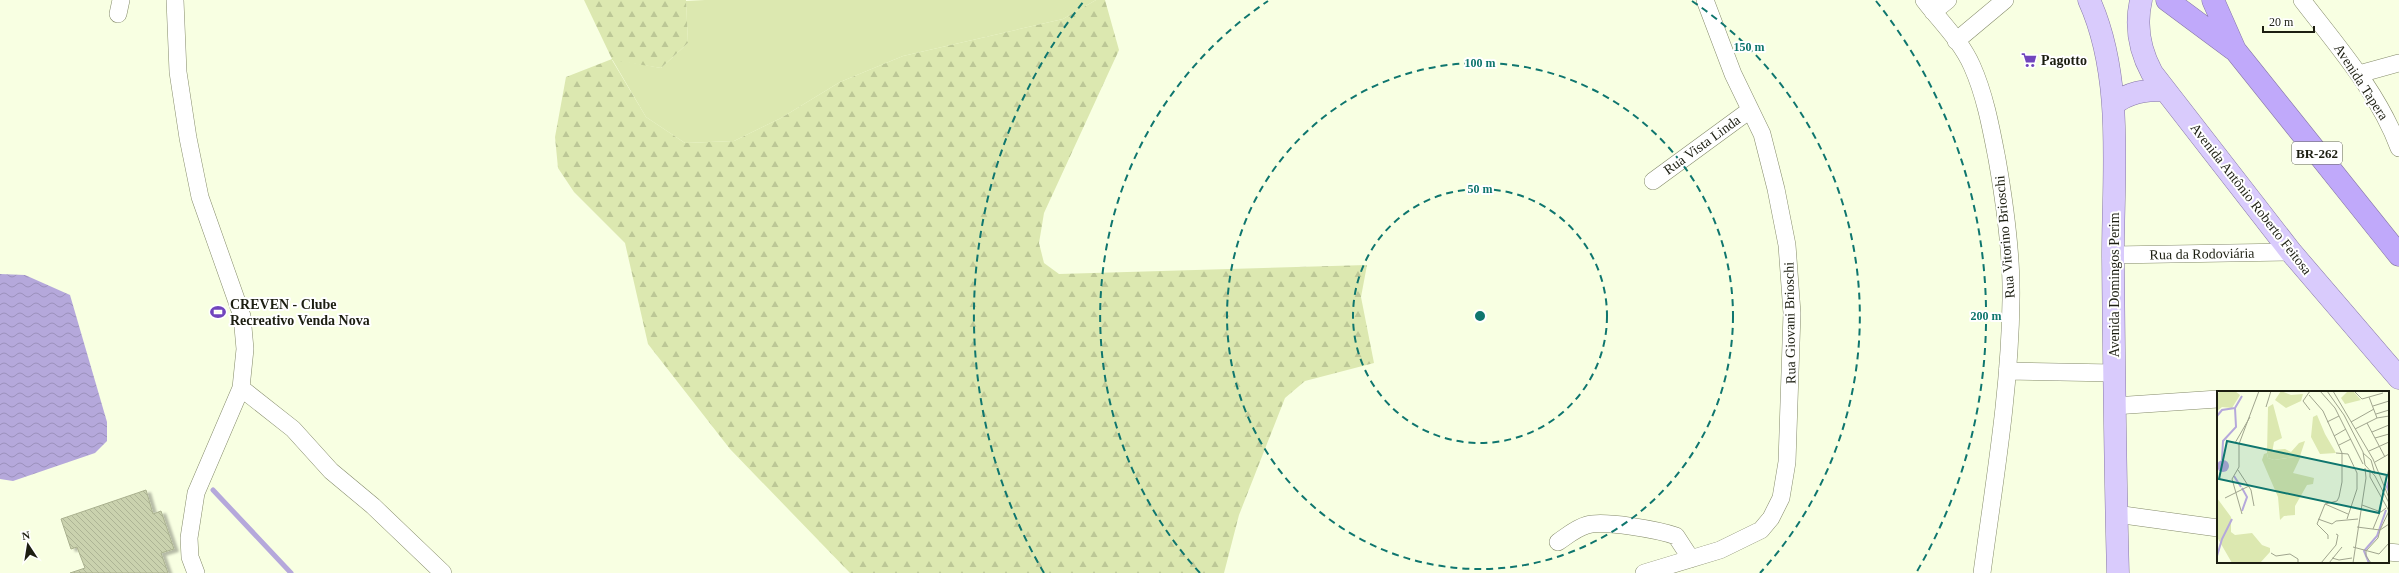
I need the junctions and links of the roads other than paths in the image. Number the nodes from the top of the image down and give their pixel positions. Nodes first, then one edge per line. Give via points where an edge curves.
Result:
1 (175, 0) edge
2 (1705, 0) edge
3 (1948, 0) edge
4 (2005, 0) edge
5 (2089, 0) edge
6 (2167, 0) edge
7 (2213, 0) edge
8 (2302, 0) edge
9 (2141, 2) edge
10 (1928, 6) edge
11 (1956, 41) junction
12 (2236, 50) junction
13 (2399, 63) edge
14 (2359, 74) junction
15 (2164, 90) junction
16 (2113, 105) junction
17 (1750, 110) junction
18 (2399, 148) edge
19 (1653, 181) dead end
20 (2291, 252) junction
21 (2113, 255) junction
22 (2399, 255) edge
23 (2007, 371) junction
24 (2114, 373) junction
25 (2399, 378) edge
26 (241, 388) junction
27 (2217, 399) edge
28 (2114, 406) junction
29 (2116, 514) junction
30 (2217, 528) edge
31 (1558, 542) dead end
32 (2389, 552) edge
33 (2399, 553) edge
34 (1691, 559) junction
35 (196, 573) edge
36 (444, 573) edge
37 (1644, 573) edge
38 (1982, 573) edge
39 (2118, 573) edge

1 - 26 street via 178,72 200,197 242,316 245,350
2 - 17 street, Rua Giovani Brioschi
3 - 10 street
4 - 11 street
5 - 16 main road, Avenida Domingos Perim via 2103,37
6 - 12 highway, BR-262
7 - 12 highway, BR-262
8 - 14 street, Avenida Tapera
9 - 15 main road, Avenida Antônio Roberto Feitosa via 2138,26 2141,50
10 - 11 street, Rua Vitorino Brioschi
11 - 23 street, Rua Vitorino Brioschi via 1972,65 1982,92 2001,182 2008,239 2011,299
12 - 22 highway, BR-262
13 - 14 street
14 - 18 street, Avenida Tapera via 2388,123
15 - 16 main road via 2136,92
15 - 20 main road, Avenida Antônio Roberto Feitosa
16 - 21 main road, Avenida Domingos Perim
17 - 19 street, Rua Vista Linda
17 - 34 street, Rua Giovani Brioschi via 1762,134 1770,162 1790,271 1792,359 1787,462 1781,498 1771,518 1761,530 1727,547
20 - 21 street, Rua da Rodoviária
20 - 25 main road, Avenida Antônio Roberto Feitosa
21 - 24 main road, Avenida Domingos Perim
23 - 24 street
23 - 38 street, Rua Vitorino Brioschi
24 - 28 main road, Avenida Domingos Perim
26 - 35 street via 196,493 189,538 190,557
26 - 36 street via 294,429 331,471 373,506
27 - 28 street
28 - 29 main road, Avenida Domingos Perim
29 - 30 street
29 - 39 main road, Avenida Domingos Perim
31 - 34 street via 1589,524 1627,526 1676,536
32 - 33 street
34 - 37 street, Rua Giovani Brioschi

